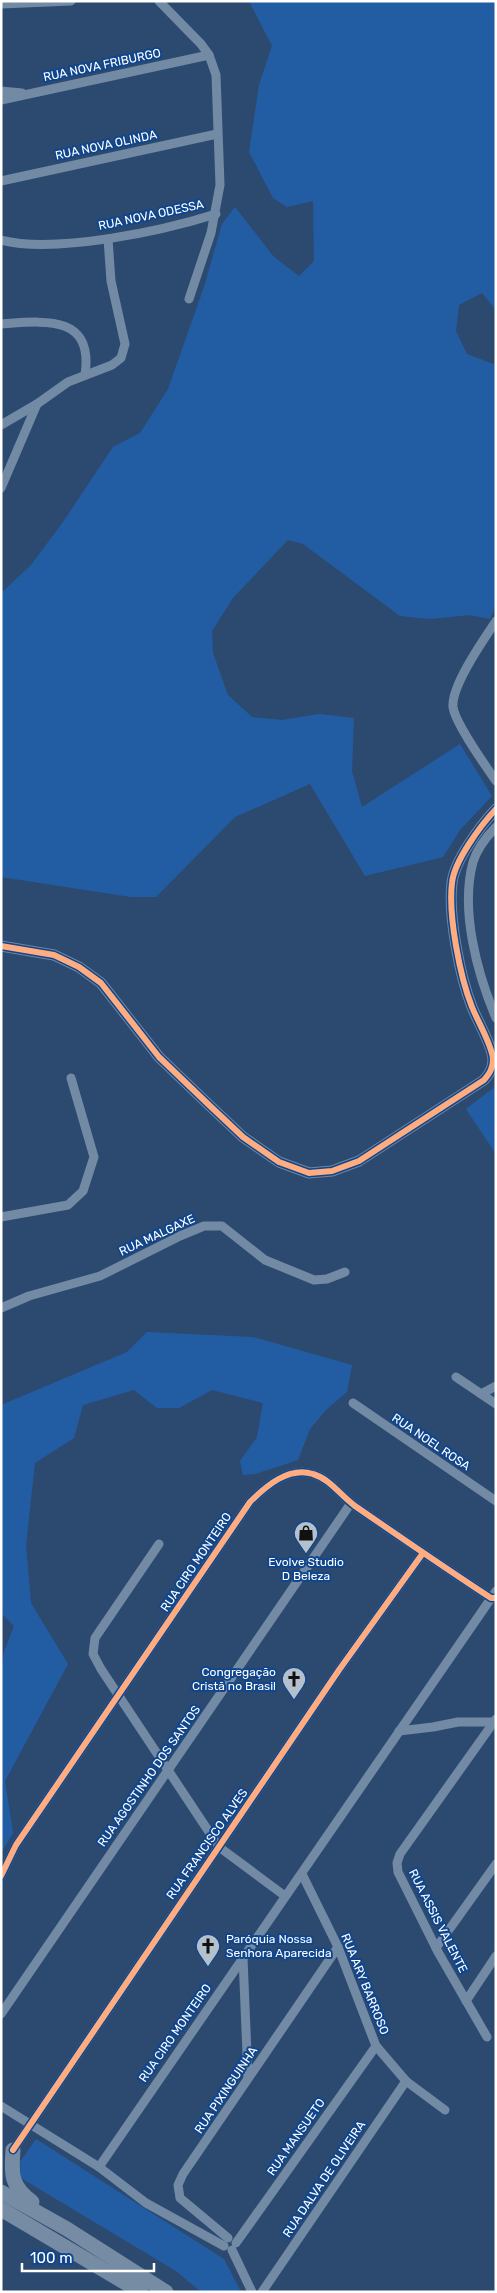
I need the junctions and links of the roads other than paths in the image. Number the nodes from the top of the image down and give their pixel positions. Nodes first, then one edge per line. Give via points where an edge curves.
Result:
1 (159, 1) edge
2 (67, 2) edge
3 (1, 4) edge
4 (209, 55) junction
5 (1, 91) edge
6 (29, 94) junction
7 (1, 100) edge
8 (217, 134) junction
9 (1, 181) edge
10 (216, 214) junction
11 (108, 239) junction
12 (1, 240) edge
13 (189, 299) dead end
14 (1, 324) edge
15 (85, 375) junction
16 (37, 404) junction
17 (1, 425) edge
18 (1, 488) edge
19 (496, 621) edge
20 (496, 781) edge
21 (496, 809) edge
22 (496, 827) edge
23 (469, 926) junction
24 (454, 928) junction
25 (1, 946) edge
26 (496, 1018) edge
27 (71, 1078) dead end
28 (1, 1217) edge
29 (345, 1272) dead end
30 (1, 1308) edge
31 (456, 1377) dead end
32 (496, 1386) edge
33 (481, 1394) junction
34 (353, 1403) dead end
35 (496, 1404) edge
36 (496, 1501) edge
37 (352, 1503) junction
38 (159, 1544) dead end
39 (423, 1553) junction
40 (494, 1596) edge
41 (118, 1697) junction
42 (495, 1721) edge
43 (399, 1731) junction
44 (167, 1771) junction
45 (219, 1847) junction
46 (496, 1864) edge
47 (302, 1874) junction
48 (1, 1876) edge
49 (285, 1896) junction
50 (338, 1947) junction
51 (436, 1948) junction
52 (496, 1956) edge
53 (243, 1958) junction
54 (466, 2001) junction
55 (1, 2014) edge
56 (487, 2037) dead end
57 (376, 2046) junction
58 (248, 2079) junction
59 (406, 2081) junction
60 (1, 2106) edge
61 (444, 2110) dead end
62 (30, 2124) junction
63 (7, 2154) edge
64 (99, 2167) junction
65 (1, 2192) edge
66 (1, 2209) edge
67 (67, 2229) junction
68 (230, 2244) junction
69 (141, 2292) edge
70 (166, 2292) edge
71 (252, 2292) edge
72 (262, 2292) edge

1 - 4 street
2 - 3 street
4 - 6 street, RUA NOVA FRIBURGO
4 - 8 street via 216,75
5 - 6 street
6 - 7 street, RUA NOVA FRIBURGO
8 - 9 street, RUA NOVA OLINDA
8 - 10 street via 220,185
10 - 11 street, RUA NOVA ODESSA
10 - 13 street
11 - 12 street, RUA NOVA ODESSA via 20,244
11 - 15 street via 111,281 125,344 120,358 112,365
14 - 15 street via 41,322 67,327 81,341 87,357
15 - 16 street via 68,382
16 - 17 street
16 - 18 street
19 - 20 street via 461,680 453,708
21 - 24 street via 478,828 452,882
22 - 23 street via 485,838 473,861
23 - 24 street
23 - 26 street via 486,995
24 - 25 street via 460,970 493,1057 492,1069 484,1080 359,1161 332,1171 309,1173 279,1162 243,1137 159,1057 91,974 54,955
27 - 28 street via 94,1157 83,1191 68,1205
29 - 30 street, RUA MALGAXE via 314,1280 265,1260 222,1226 204,1226 100,1276 29,1296
31 - 33 street
32 - 33 street
33 - 35 street
34 - 36 street, RUA NOEL ROSA
37 - 39 street, RUA CIRO MONTEIRO
37 - 41 street, RUA CIRO MONTEIRO via 312,1473 289,1474 263,1489 250,1502
37 - 44 street, RUA AGOSTINHO DOS SANTOS
38 - 41 street via 95,1638 95,1660
39 - 40 street, RUA CIRO MONTEIRO
39 - 45 street, RUA FRANCISCO ALVES
40 - 43 street, RUA CIRO MONTEIRO
41 - 44 street
41 - 48 street, RUA CIRO MONTEIRO via 16,1845
42 - 43 street via 458,1722
42 - 51 street, RUA ASSIS VALENTE via 400,1854 397,1863 398,1872
43 - 47 street, RUA CIRO MONTEIRO
44 - 45 street
44 - 55 street, RUA AGOSTINHO DOS SANTOS
45 - 49 street
45 - 62 street, RUA FRANCISCO ALVES
46 - 51 street
47 - 49 street, RUA CIRO MONTEIRO
47 - 50 street, RUA ARY BARROSO
49 - 53 street, RUA CIRO MONTEIRO
50 - 57 street, RUA ARY BARROSO
50 - 58 street, RUA PIXINGUINHA
51 - 54 street, RUA ASSIS VALENTE
52 - 54 street
53 - 58 street
53 - 64 street, RUA CIRO MONTEIRO
54 - 56 street, RUA ASSIS VALENTE
57 - 59 street, RUA ARY BARROSO
57 - 68 street, RUA MANSUETO
58 - 68 street, RUA PIXINGUINHA via 178,2185 180,2198
59 - 61 street, RUA ARY BARROSO
59 - 72 street, RUA DALVA DE OLIVEIRA
60 - 62 street
62 - 63 street, RUA FRANCISCO ALVES
62 - 64 street
63 - 67 highway via 16,2186 26,2198
64 - 68 street via 146,2203
65 - 67 highway
66 - 69 highway
67 - 70 highway
68 - 71 street

